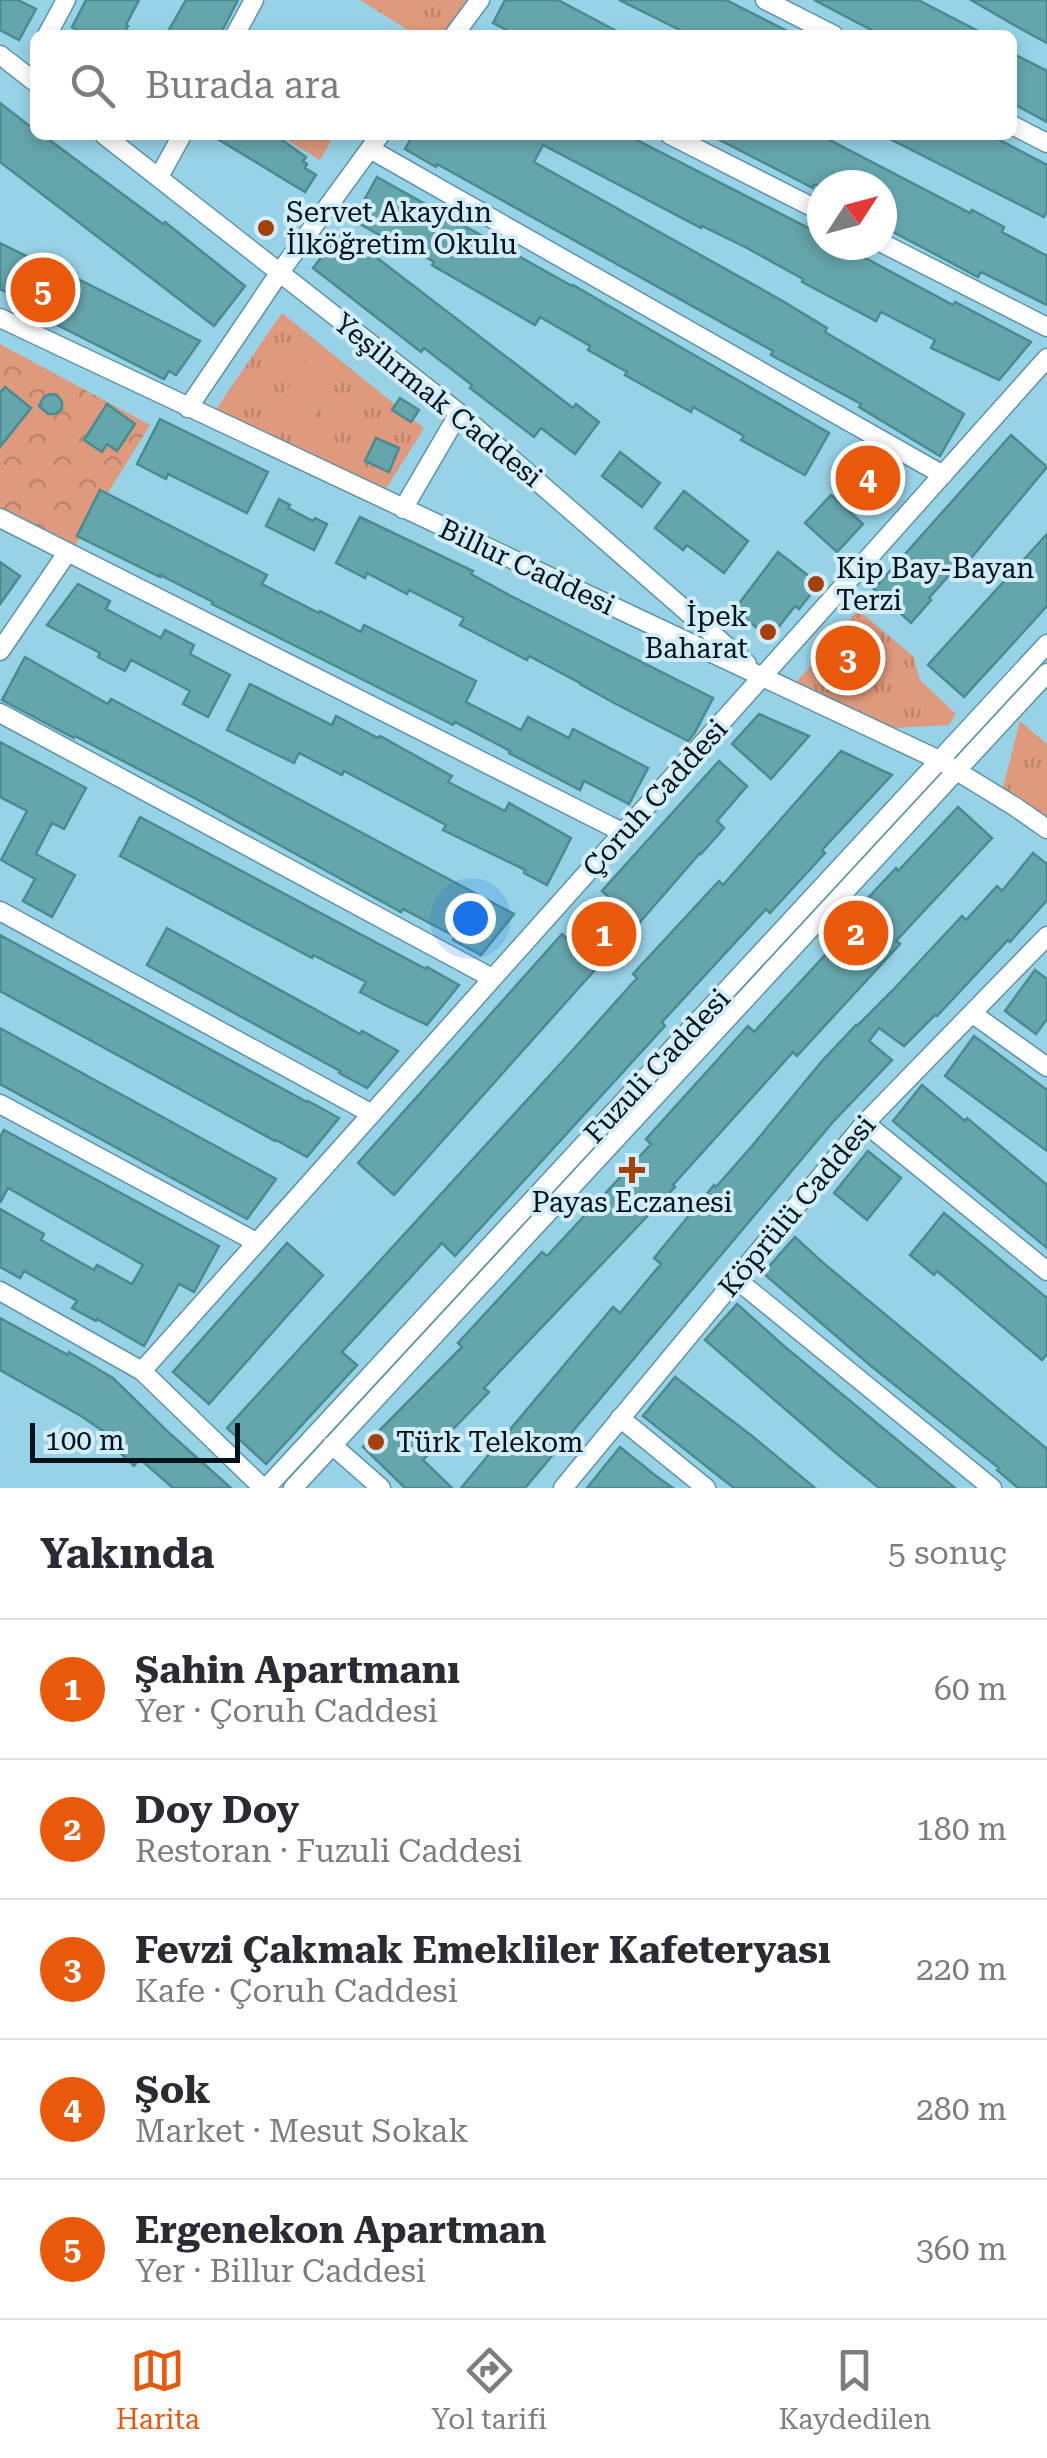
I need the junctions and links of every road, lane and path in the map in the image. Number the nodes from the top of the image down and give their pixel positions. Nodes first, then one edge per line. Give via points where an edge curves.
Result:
1 (66, 0) edge
2 (254, 0) edge
3 (480, 0) edge
4 (765, 0) edge
5 (50, 30) edge
6 (238, 30) edge
7 (464, 30) edge
8 (824, 30) edge
9 (0, 55) edge
10 (30, 71) edge
11 (1017, 128) edge
12 (111, 140) edge
13 (179, 140) edge
14 (680, 140) edge
15 (375, 142) edge
16 (1047, 143) edge
17 (159, 177) junction
18 (807, 204) edge
19 (897, 251) edge
20 (280, 272) junction
21 (0, 318) edge
22 (1047, 327) edge
23 (1047, 358) edge
24 (188, 408) junction
25 (460, 413) junction
26 (943, 475) junction
27 (404, 509) junction
28 (0, 518) edge
29 (68, 553) junction
30 (1047, 644) edge
31 (0, 651) edge
32 (1047, 672) edge
33 (763, 678) junction
34 (0, 713) edge
35 (947, 766) junction
36 (1047, 830) edge
37 (624, 833) junction
38 (0, 911) edge
39 (1047, 936) edge
40 (492, 978) junction
41 (974, 1014) junction
42 (1047, 1067) edge
43 (0, 1104) edge
44 (372, 1114) junction
45 (865, 1122) junction
46 (256, 1242) junction
47 (1047, 1270) edge
48 (736, 1279) junction
49 (0, 1291) edge
50 (142, 1371) junction
51 (620, 1418) junction
52 (332, 1446) junction
53 (264, 1488) edge
54 (293, 1488) edge
55 (381, 1488) edge
56 (563, 1488) edge
57 (706, 1488) edge
58 (992, 1488) edge

1 - 5 street
2 - 6 street
3 - 7 street
4 - 8 street
9 - 10 street
11 - 16 street
12 - 17 street, Yeşilırmak Caddesi
13 - 17 street
14 - 18 street
15 - 20 street
15 - 26 street
17 - 20 street, Yeşilırmak Caddesi
19 - 22 street
20 - 24 street
20 - 25 street, Yeşilırmak Caddesi
21 - 24 street, Billur Caddesi
23 - 26 street, Çoruh Caddesi
24 - 27 street, Billur Caddesi
25 - 27 street
25 - 33 street, Yeşilırmak Caddesi
26 - 33 street, Çoruh Caddesi
27 - 33 street, Billur Caddesi
28 - 29 street
29 - 31 street
29 - 37 street
30 - 35 street, Fuzuli Caddesi
32 - 35 street, Fuzuli Caddesi
33 - 35 street, Billur Caddesi
33 - 37 street, Çoruh Caddesi
34 - 40 street
35 - 36 street, Billur Caddesi
35 - 52 street, Fuzuli Caddesi
35 - 53 street, Fuzuli Caddesi
37 - 40 street, Çoruh Caddesi
38 - 44 street
39 - 41 street, Köprülü Caddesi
40 - 44 street, Çoruh Caddesi
41 - 42 street
41 - 45 street, Köprülü Caddesi
43 - 46 street
44 - 46 street, Çoruh Caddesi
45 - 47 street
45 - 48 street, Köprülü Caddesi
46 - 50 street, Çoruh Caddesi
48 - 51 street, Köprülü Caddesi
48 - 58 street
49 - 50 street
50 - 53 street
51 - 56 street, Köprülü Caddesi
51 - 57 street
52 - 54 street, Fuzuli Caddesi
52 - 55 street

